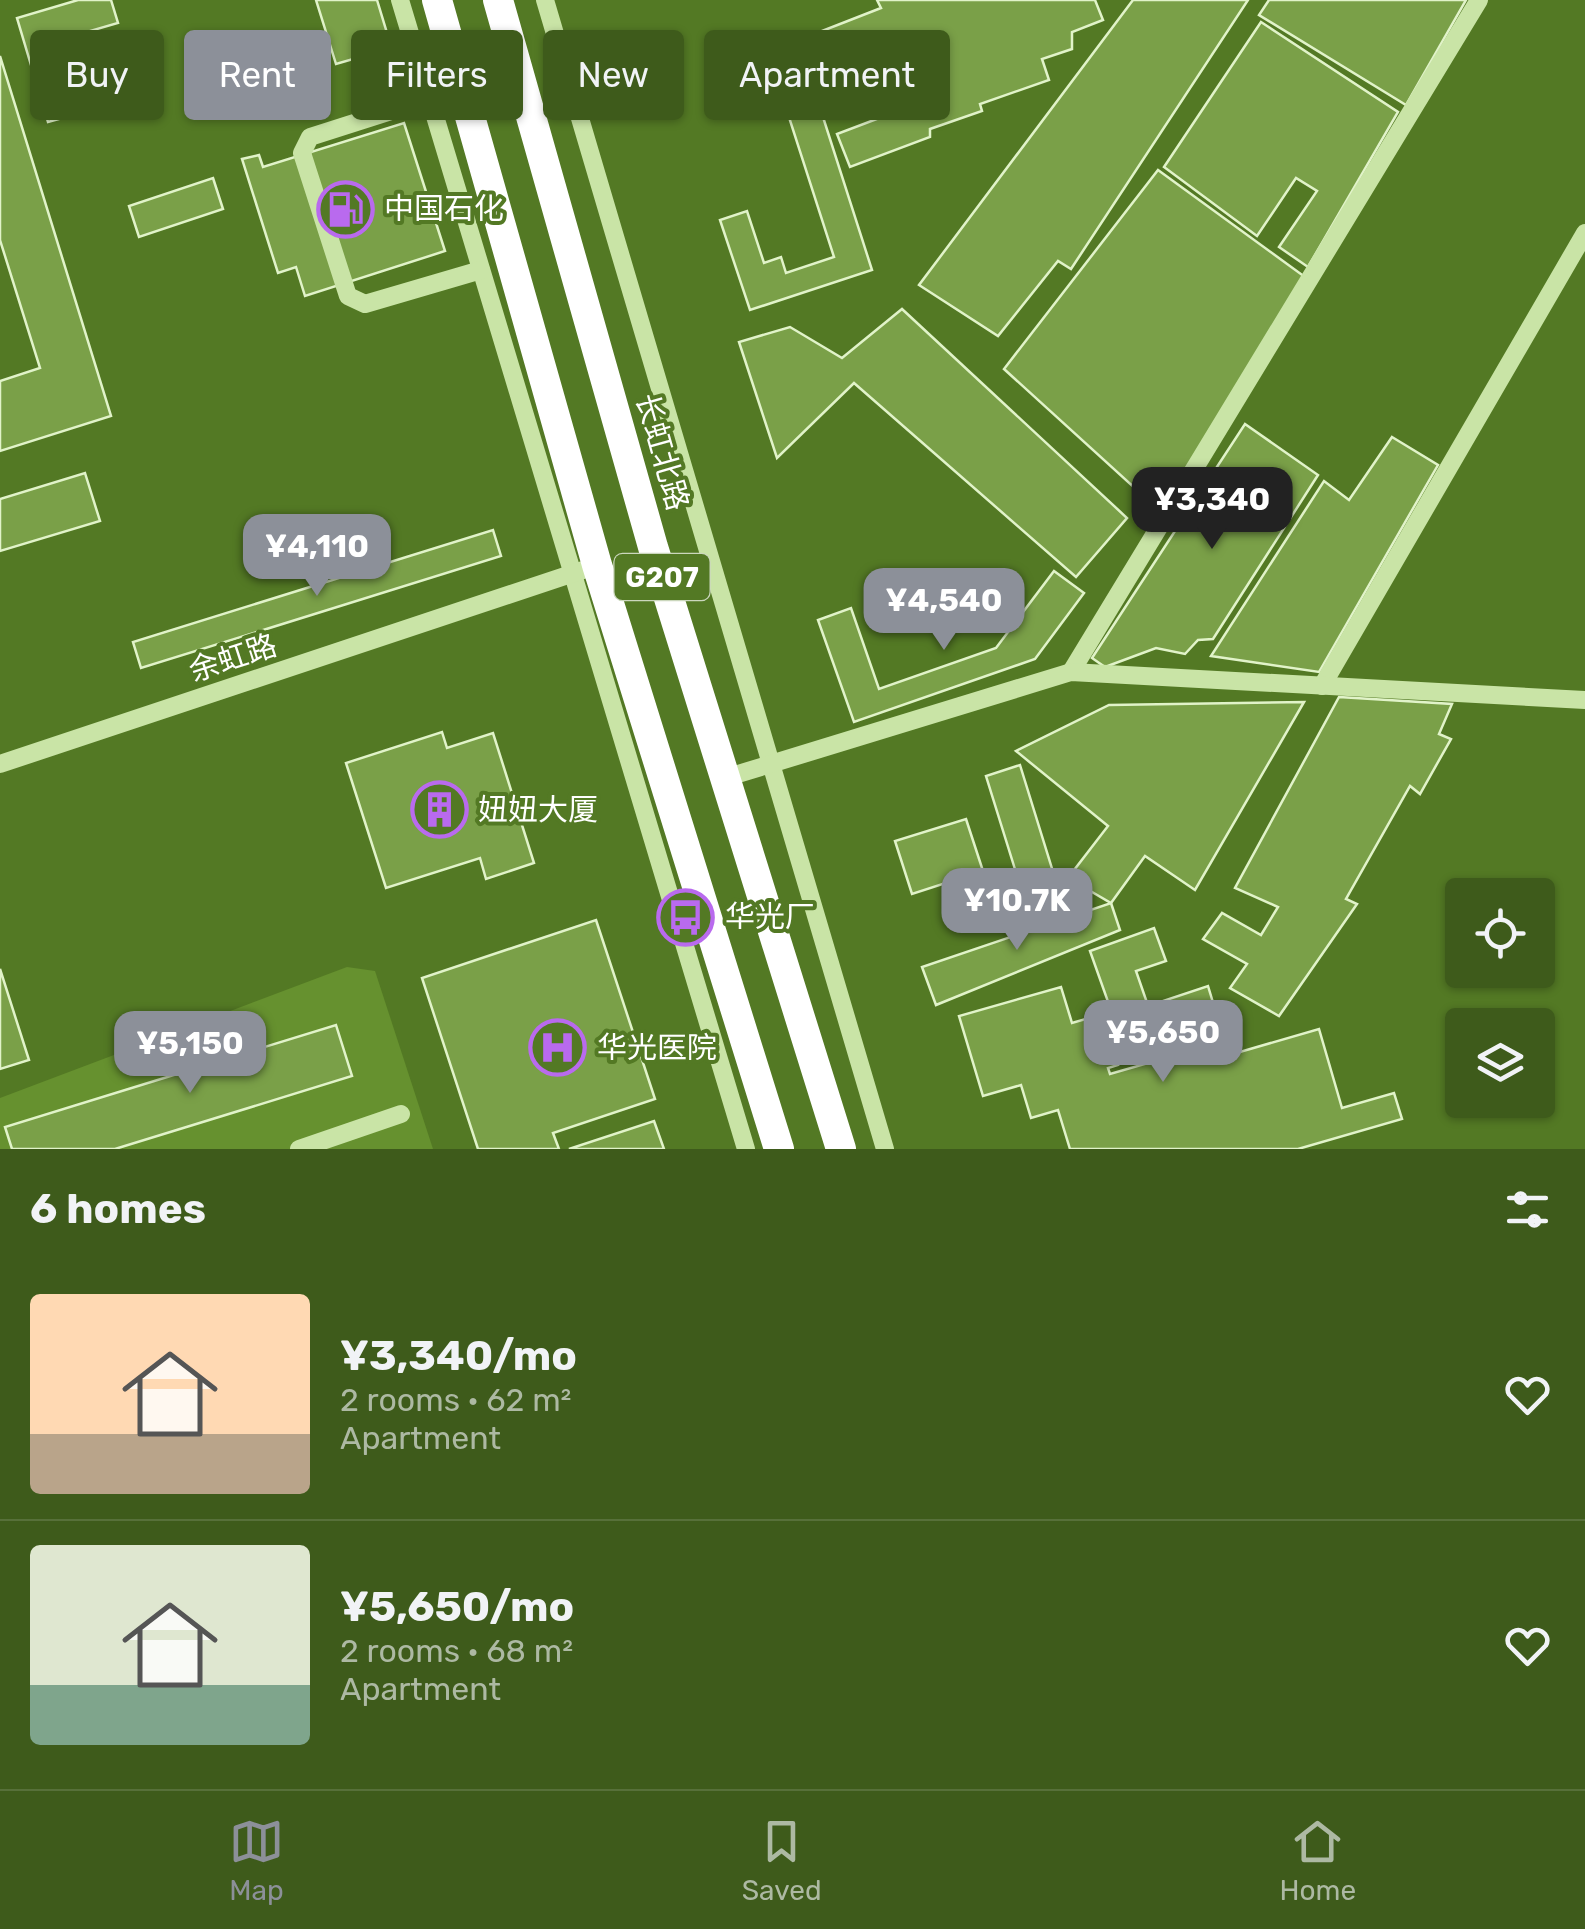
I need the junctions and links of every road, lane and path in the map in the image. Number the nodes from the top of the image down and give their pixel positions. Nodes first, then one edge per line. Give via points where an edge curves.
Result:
1 (400, 0) edge
2 (437, 0) edge
3 (498, 0) edge
4 (545, 0) edge
5 (1478, 0) edge
6 (409, 30) edge
7 (363, 120) edge
8 (435, 120) edge
9 (1585, 233) edge
10 (481, 270) junction
11 (585, 569) junction
12 (1071, 672) junction
13 (1322, 686) junction
14 (1585, 700) edge
15 (0, 764) edge
16 (772, 764) junction
17 (725, 778) junction
18 (401, 1114) dead end
19 (298, 1149) edge
20 (746, 1149) edge
21 (779, 1149) edge
22 (840, 1149) edge
23 (885, 1149) edge

1 - 6 street
2 - 11 highway, G207
3 - 17 highway, 长虹北路 / G207
4 - 16 street
5 - 12 street
7 - 10 street via 310,137 302,153 348,296 365,304
8 - 10 street
9 - 13 street
10 - 11 street
11 - 15 street, 余虹路
11 - 20 street
11 - 21 highway, G207
12 - 13 street
12 - 16 street
13 - 14 street
16 - 17 street
16 - 23 street
17 - 22 highway, 长虹北路 / G207
18 - 19 street

